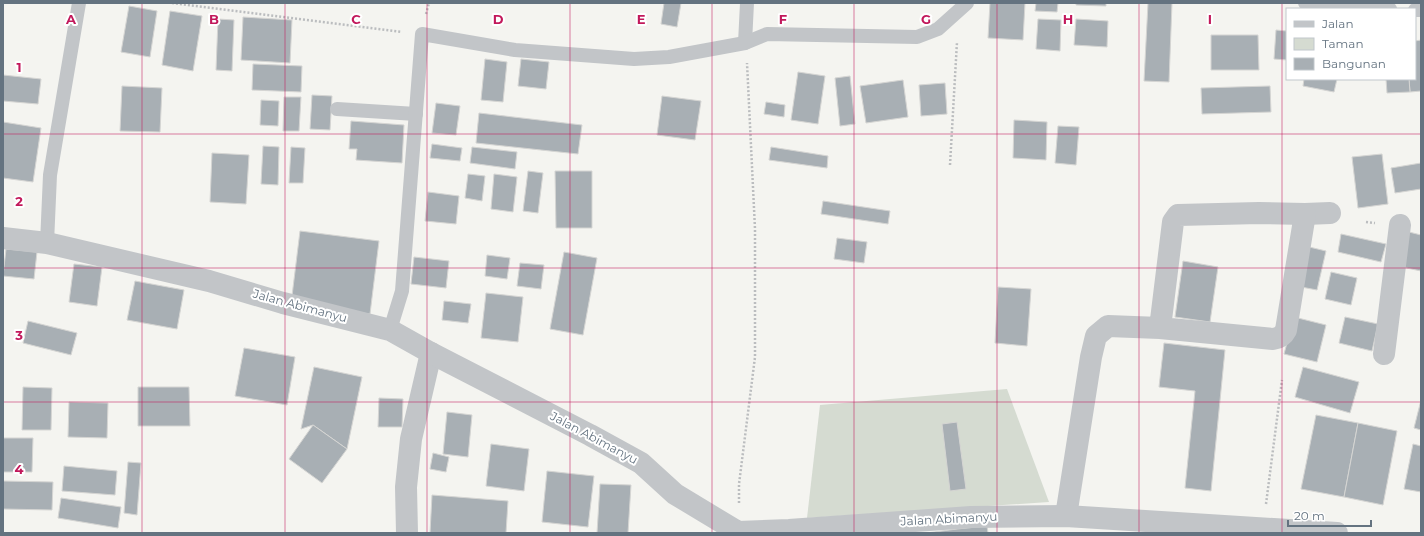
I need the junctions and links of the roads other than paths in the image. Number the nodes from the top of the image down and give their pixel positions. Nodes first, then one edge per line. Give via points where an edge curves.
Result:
1 (79, 3) edge
2 (747, 3) edge
3 (1305, 3) edge
4 (962, 7) edge
5 (1376, 8) edge
6 (745, 43) junction
7 (337, 109) dead end
8 (416, 114) junction
9 (1330, 213) dead end
10 (1305, 214) junction
11 (1400, 225) dead end
12 (3, 238) edge
13 (47, 243) junction
14 (1160, 328) junction
15 (390, 330) junction
16 (431, 353) junction
17 (1384, 354) dead end
18 (1066, 516) junction
19 (866, 529) edge
20 (1232, 530) edge
21 (738, 532) edge
22 (407, 533) edge
23 (1337, 533) edge

1 - 13 lane via 50,175
2 - 6 lane
3 - 5 lane
4 - 6 lane via 938,29 917,37 766,34
6 - 8 lane via 669,57 634,59 515,50 422,34
7 - 8 lane
8 - 15 lane via 402,291
9 - 10 street
10 - 14 street via 1178,215 1173,222
10 - 14 street via 1286,330 1279,338
11 - 17 street
12 - 13 street, Jalan Abimanyu
13 - 15 street, Jalan Abimanyu via 209,281
14 - 18 street via 1108,326 1096,336 1090,357
15 - 16 street, Jalan Abimanyu
16 - 21 street, Jalan Abimanyu via 641,463 675,494
16 - 22 street via 411,439 406,487
18 - 19 street, Jalan Abimanyu via 971,517
18 - 20 street, Jalan Abimanyu
19 - 21 street, Jalan Abimanyu
20 - 23 street, Jalan Abimanyu via 1263,528

